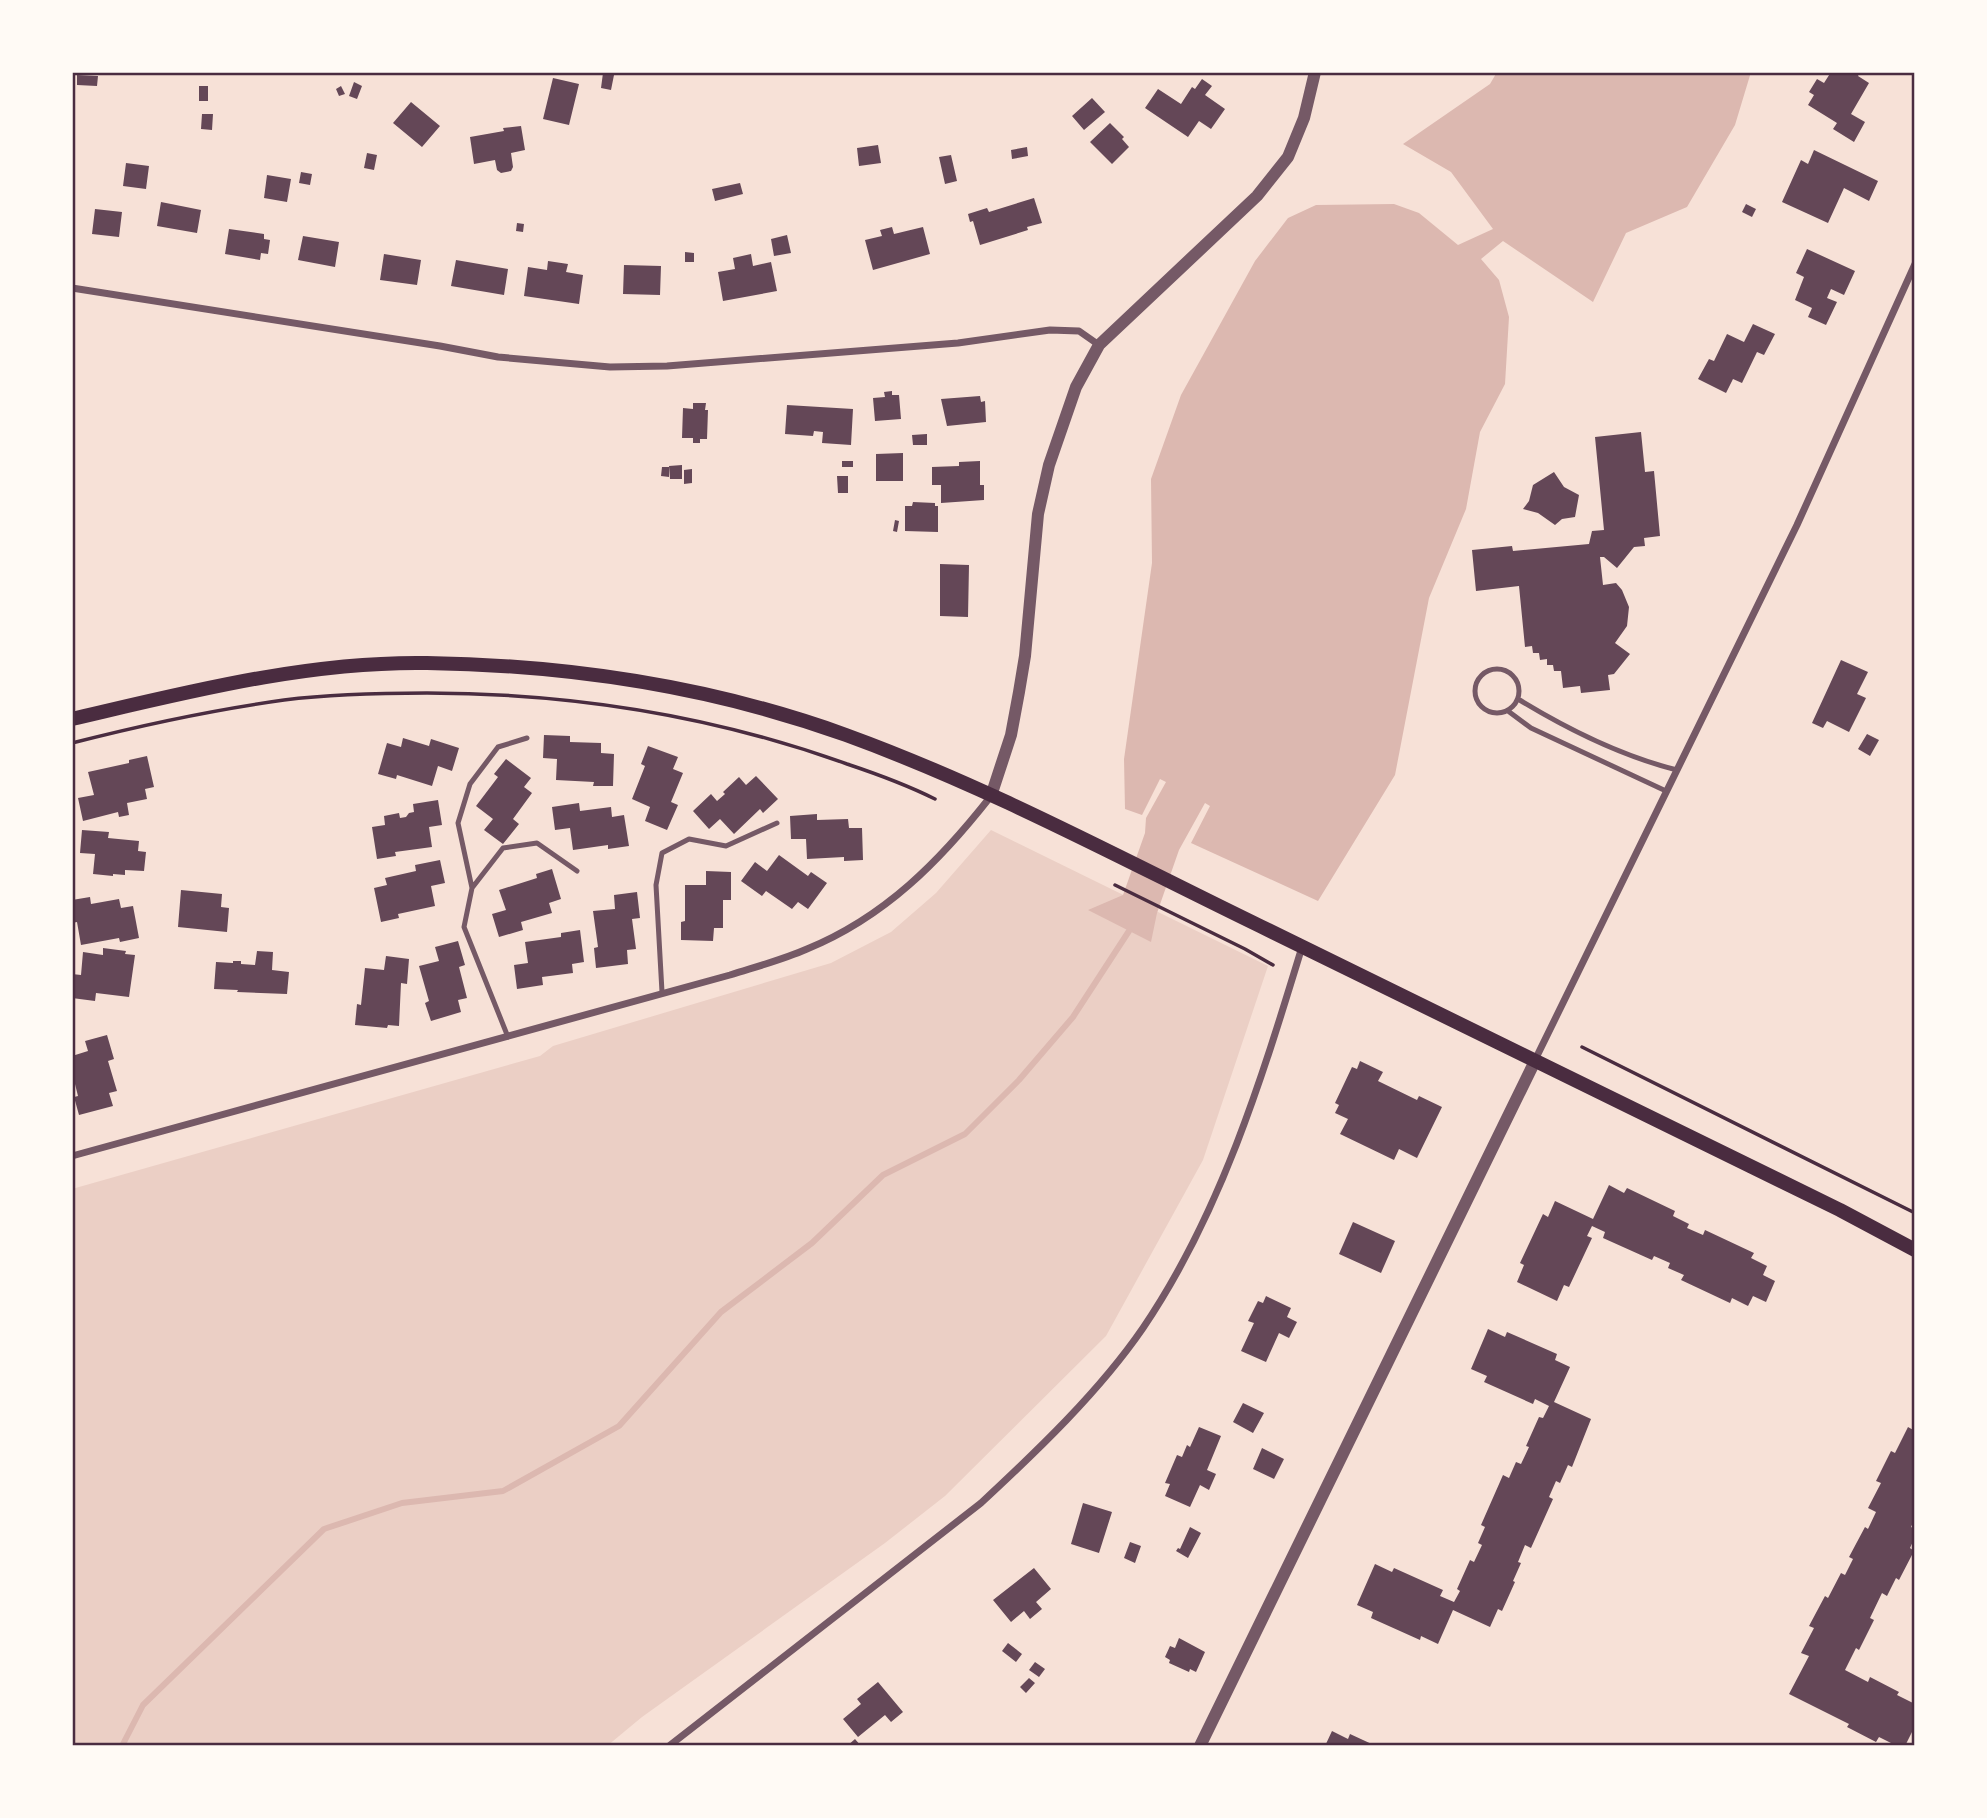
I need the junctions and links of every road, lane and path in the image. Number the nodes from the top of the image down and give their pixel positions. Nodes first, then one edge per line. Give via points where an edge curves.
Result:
1 (1315, 72) edge
2 (1915, 264) edge
3 (72, 288) edge
4 (1099, 345) junction
5 (1518, 699) junction
6 (1508, 711) junction
7 (72, 719) edge
8 (527, 738) dead end
9 (72, 743) edge
10 (1677, 770) junction
11 (1666, 792) junction
12 (991, 796) junction
13 (936, 799) dead end
14 (777, 823) dead end
15 (577, 870) dead end
16 (1115, 885) dead end
17 (472, 888) junction
18 (1302, 946) junction
19 (1273, 965) dead end
20 (662, 992) junction
21 (508, 1037) junction
22 (1582, 1047) dead end
23 (1535, 1061) junction
24 (72, 1156) edge
25 (1915, 1213) edge
26 (1915, 1250) edge
27 (668, 1746) edge
28 (1200, 1746) edge

1 - 4 street via 1288,157 1257,195
2 - 10 street via 1797,526
3 - 4 street via 498,357 596,366 667,366 958,343 1050,330 1079,331
4 - 12 street via 1076,387 1049,465 1013,724
5 - 6 lane
5 - 6 lane via 1518,685 1510,673 1496,668 1482,673 1475,686 1476,700 1487,711
5 - 10 lane via 1614,749
6 - 11 lane via 1531,728
7 - 12 main road via 289,674 366,665 424,663 559,670 738,702 857,740
8 - 17 lane via 498,747 470,784 458,823
9 - 13 path via 161,721 285,700 360,693 485,693 599,702 690,718 795,745
10 - 11 street
11 - 23 street
12 - 18 main road
12 - 20 street via 929,869 869,917 784,958
14 - 20 lane via 726,846 689,839 662,853 656,885
15 - 17 lane via 537,843 503,849
16 - 19 path
17 - 21 lane via 464,927
18 - 23 main road
18 - 27 street via 1237,1143 1191,1245 1141,1330 1066,1419 981,1503
20 - 21 street
21 - 24 street
22 - 25 path
23 - 26 main road
23 - 28 street

